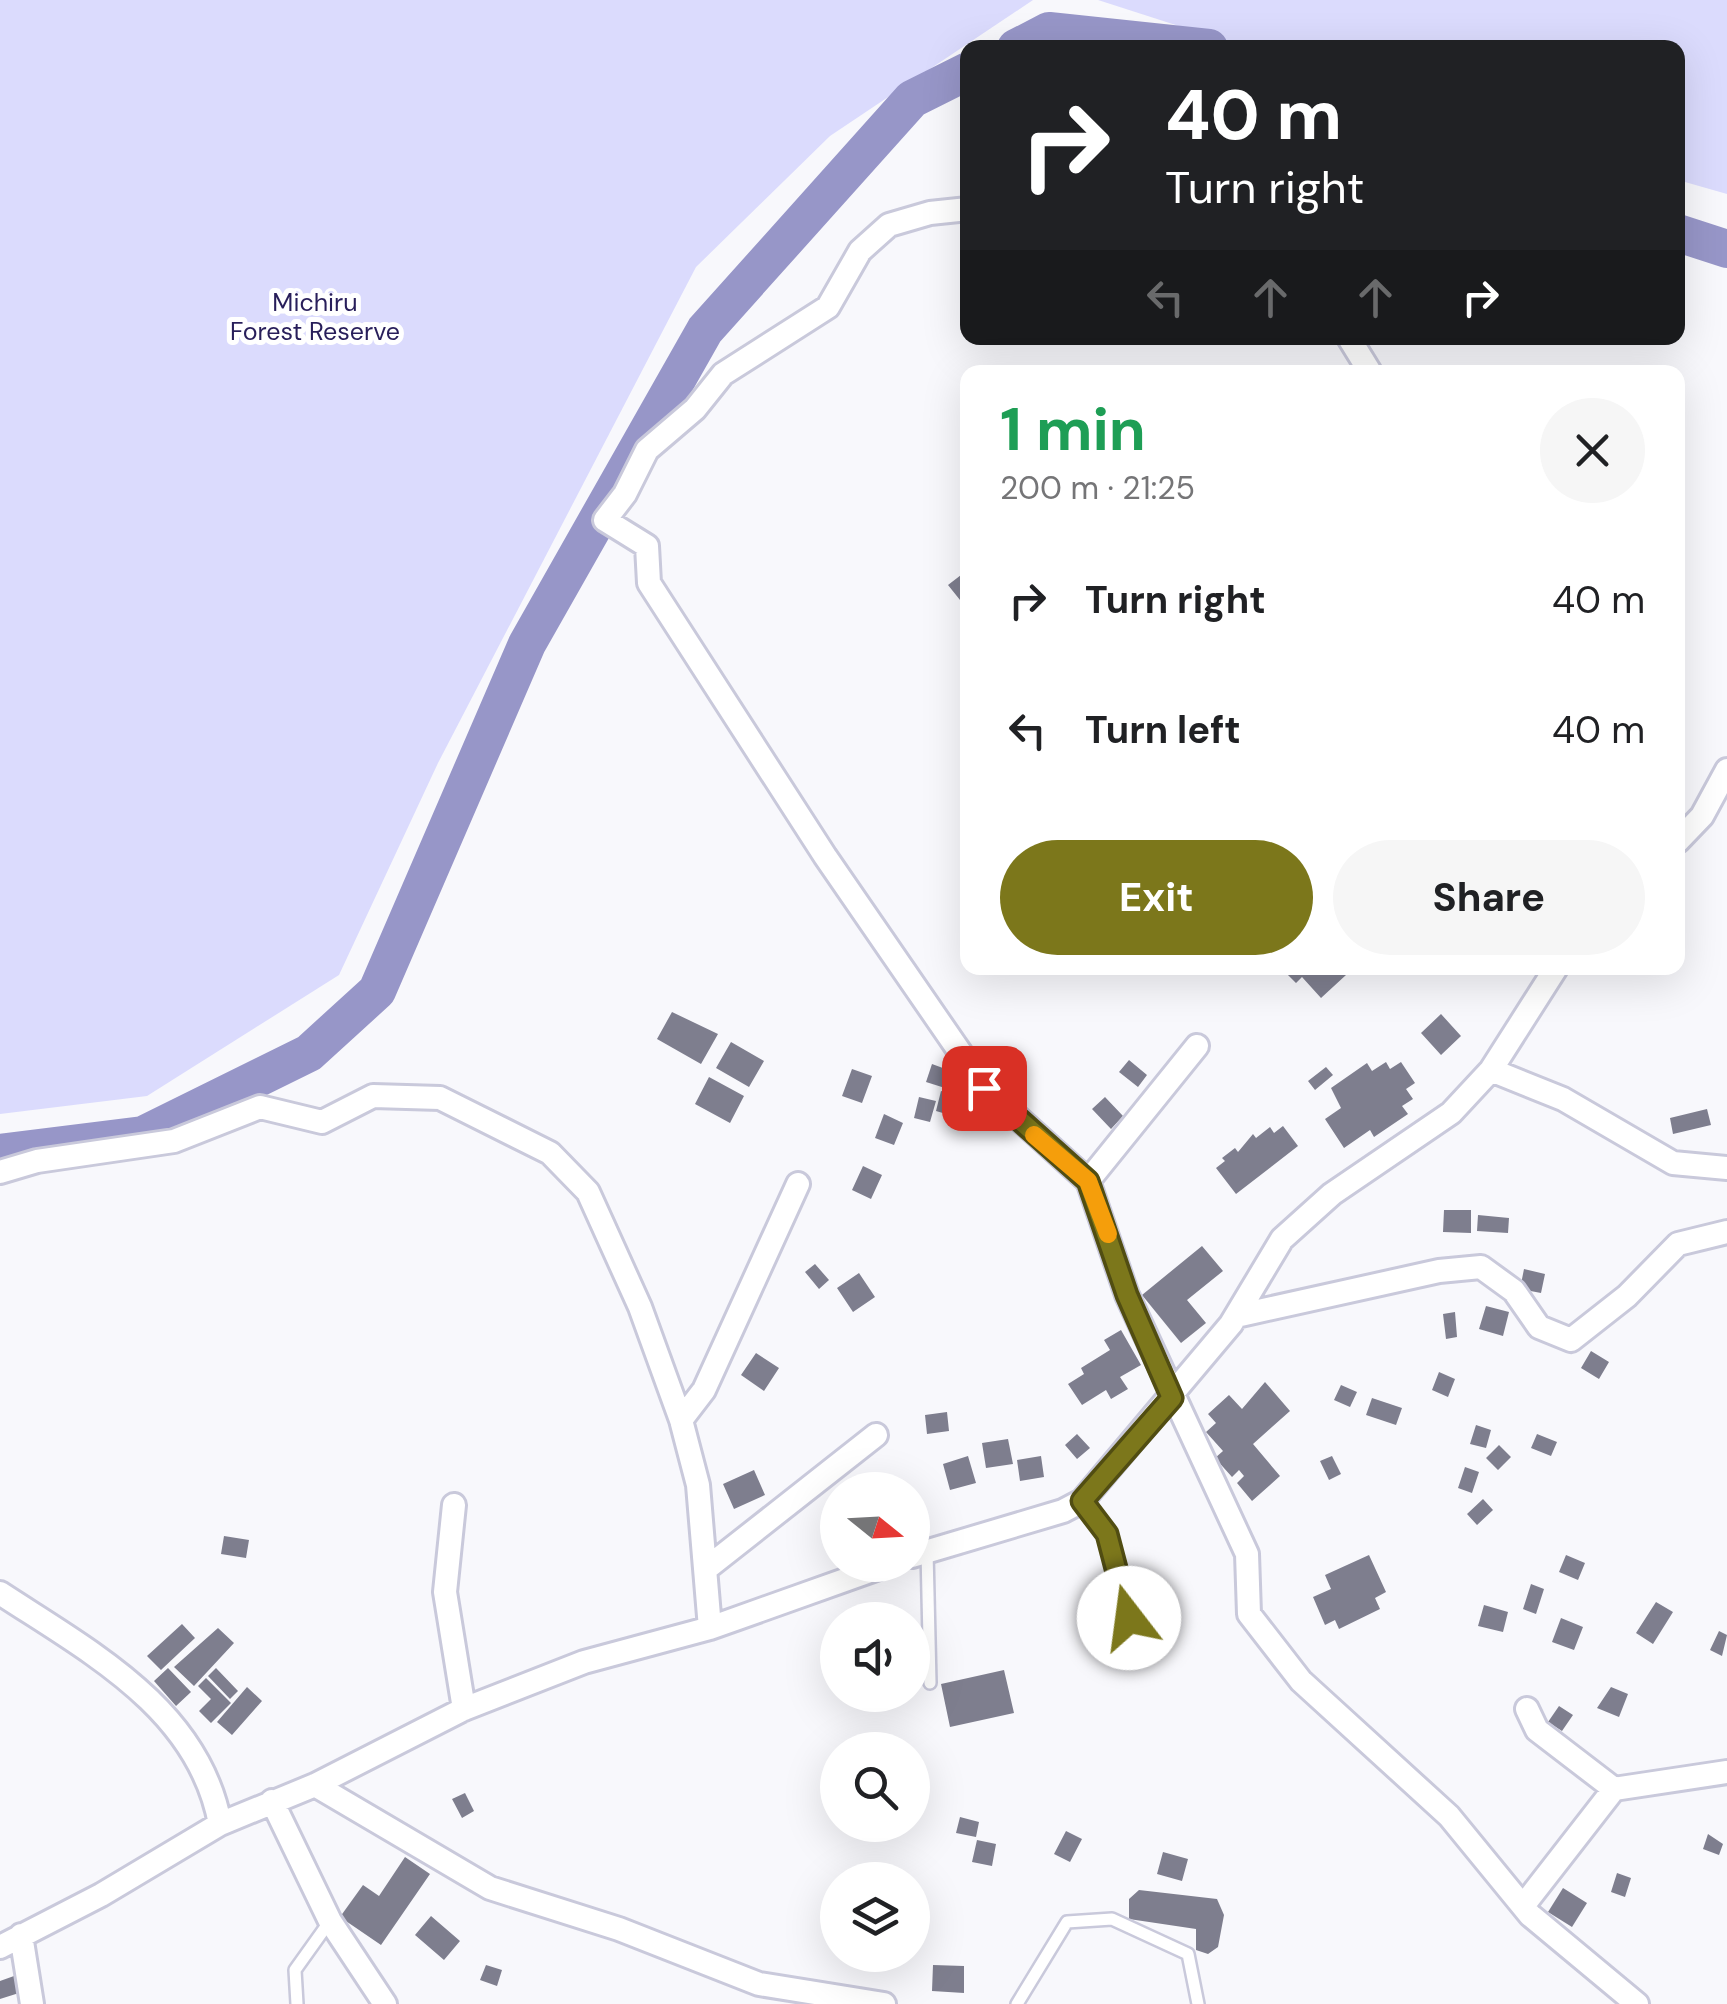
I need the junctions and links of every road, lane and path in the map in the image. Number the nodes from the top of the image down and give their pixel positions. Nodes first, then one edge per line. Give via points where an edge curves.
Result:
1 (960, 210) edge
2 (1727, 770) edge
3 (1685, 833) edge
4 (1552, 975) edge
5 (1197, 1046) dead end
6 (1491, 1070) junction
7 (1727, 1168) edge
8 (0, 1172) edge
9 (1088, 1181) junction
10 (798, 1184) dead end
11 (1727, 1232) edge
12 (1236, 1316) junction
13 (1172, 1398) junction
14 (681, 1420) junction
15 (876, 1435) dead end
16 (1082, 1501) junction
17 (454, 1505) dead end
18 (930, 1550) edge
19 (707, 1568) junction
20 (839, 1582) edge
21 (0, 1593) edge
22 (1129, 1618) dead end
23 (710, 1628) junction
24 (464, 1709) junction
25 (1526, 1709) dead end
26 (1727, 1772) edge
27 (315, 1785) junction
28 (1614, 1790) junction
29 (272, 1801) junction
30 (220, 1824) junction
31 (1523, 1906) junction
32 (330, 1921) junction
33 (21, 1934) junction
34 (0, 1947) edge
35 (32, 2004) edge
36 (296, 2004) edge
37 (385, 2004) edge
38 (884, 2004) edge
39 (1017, 2004) edge
40 (1198, 2004) edge
41 (1637, 2004) edge

1 - 9 street via 890,226 860,252 828,308 723,374 647,450 605,520 647,546 648,583 984,1088
2 - 3 street
4 - 6 street
5 - 9 street
6 - 7 street via 1563,1099 1674,1163
6 - 12 street via 1451,1113 1332,1194 1282,1239
8 - 14 street via 174,1141 260,1107 322,1122 374,1096 440,1098 550,1153 588,1192
9 - 13 street
10 - 14 street via 704,1390
11 - 12 street via 1678,1244 1570,1340 1539,1328 1514,1290 1482,1267
12 - 13 street
13 - 16 street
13 - 31 street via 1247,1554 1249,1614 1301,1680 1449,1816
14 - 19 street via 698,1485
15 - 19 street
16 - 18 street
16 - 22 lane via 1107,1534
17 - 24 street via 445,1592
19 - 23 street
20 - 23 street
21 - 30 street via 160,1706 199,1758
23 - 24 street via 584,1662
24 - 27 street
25 - 28 street via 1536,1730
26 - 28 street
27 - 29 street
27 - 38 street via 490,1888 620,1929 759,1984
28 - 31 street
29 - 30 street
29 - 32 street
30 - 33 street via 101,1896
31 - 41 street
32 - 36 lane via 295,1970
32 - 37 street
33 - 34 street
33 - 35 street
39 - 40 lane via 1066,1922 1112,1919 1188,1954

